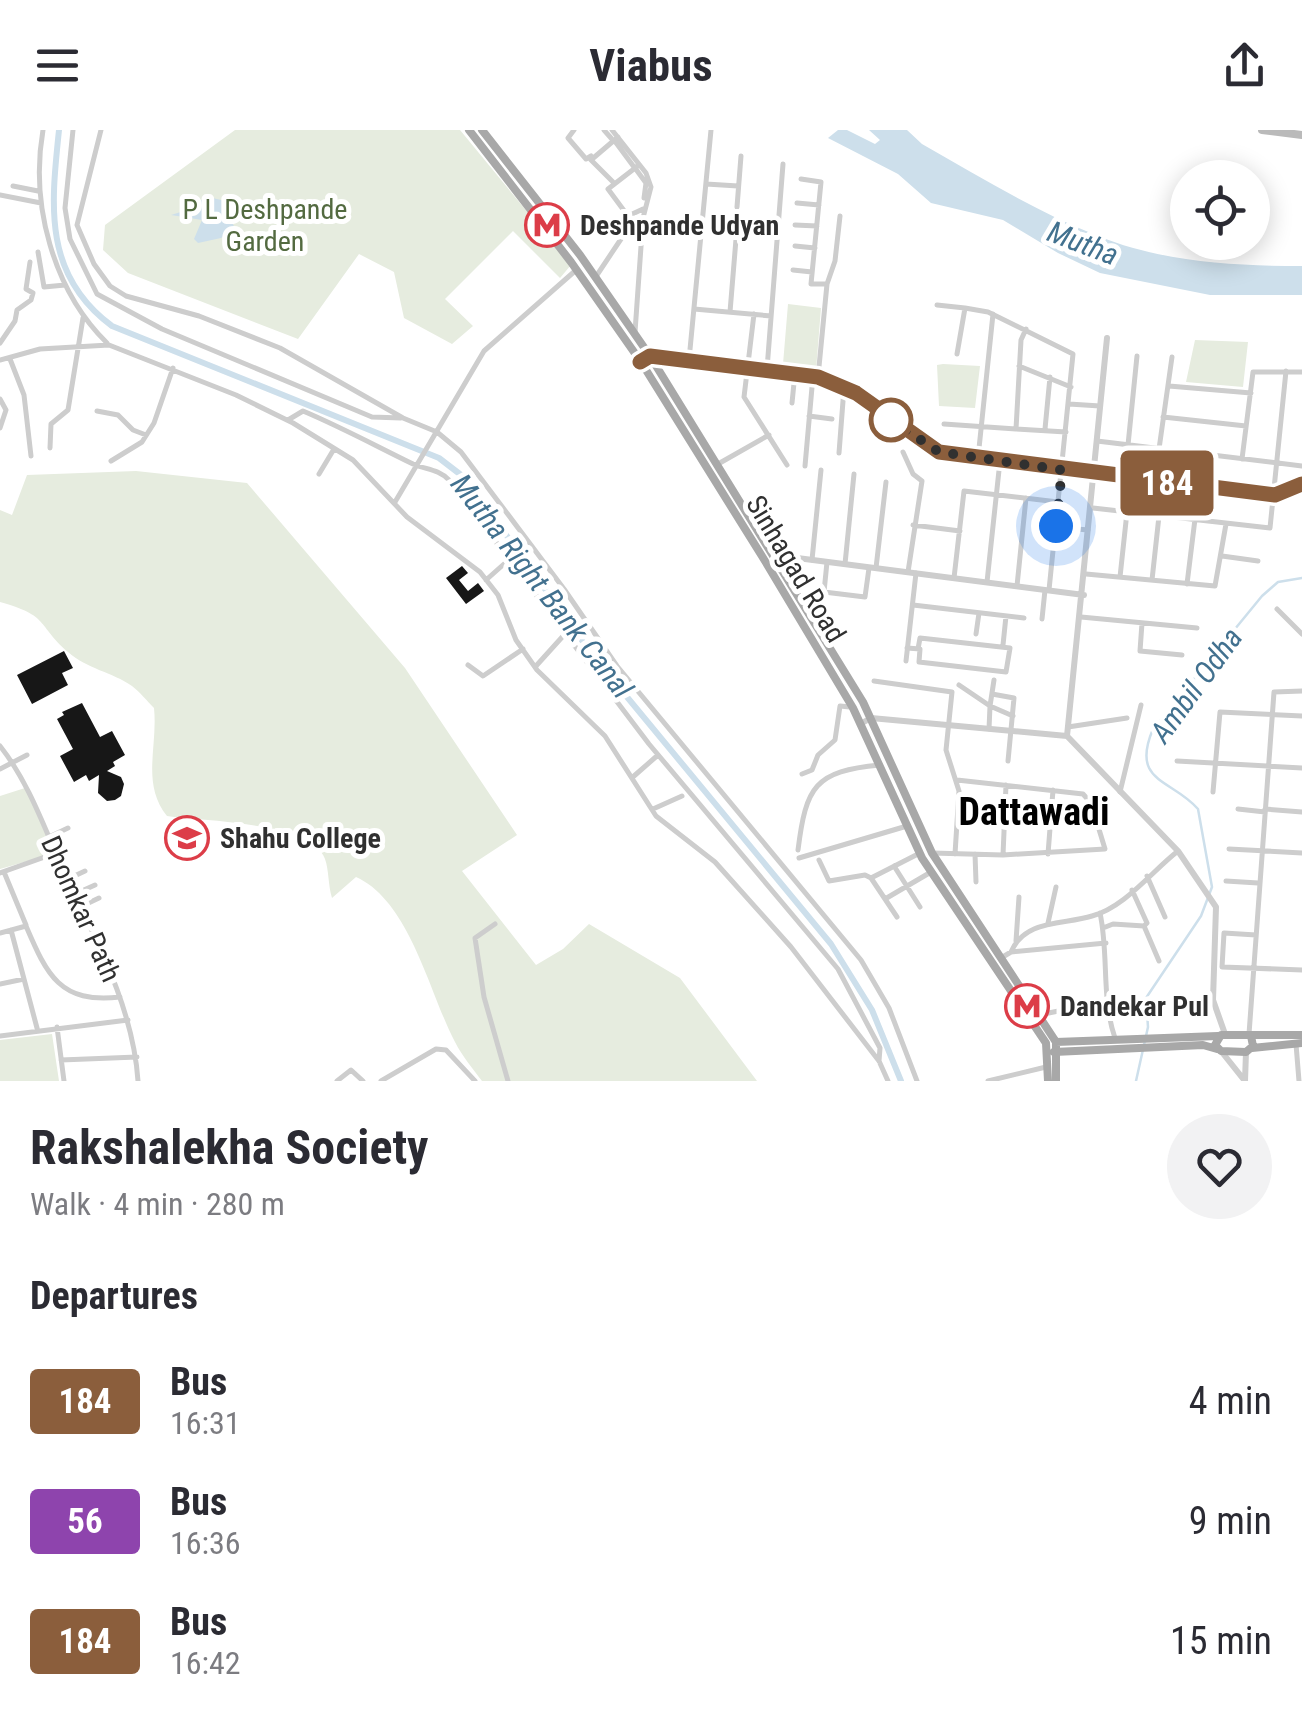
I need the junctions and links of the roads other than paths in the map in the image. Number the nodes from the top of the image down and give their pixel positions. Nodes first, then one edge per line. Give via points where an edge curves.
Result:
1 (44, 130) edge
2 (73, 130) edge
3 (101, 130) edge
4 (469, 130) edge
5 (482, 130) edge
6 (574, 130) edge
7 (604, 130) edge
8 (711, 130) edge
9 (1262, 130) edge
10 (1302, 134) edge
11 (614, 136) edge
12 (741, 156) dead end
13 (783, 164) dead end
14 (637, 166) junction
15 (800, 180) dead end
16 (706, 184) junction
17 (13, 186) dead end
18 (738, 186) junction
19 (38, 190) junction
20 (0, 195) edge
21 (41, 202) junction
22 (797, 203) dead end
23 (819, 204) junction
24 (736, 206) dead end
25 (840, 216) dead end
26 (643, 218) junction
27 (795, 225) dead end
28 (817, 226) junction
29 (737, 227) dead end
30 (795, 246) dead end
31 (814, 248) junction
32 (38, 252) dead end
33 (30, 262) dead end
34 (577, 270) junction
35 (793, 270) dead end
36 (812, 272) junction
37 (595, 278) junction
38 (828, 284) junction
39 (66, 285) junction
40 (937, 305) dead end
41 (965, 308) junction
42 (694, 309) junction
43 (730, 312) junction
44 (754, 314) junction
45 (993, 314) junction
46 (84, 315) junction
47 (771, 316) junction
48 (1026, 329) junction
49 (634, 335) junction
50 (1107, 338) dead end
51 (0, 343) edge
52 (78, 346) junction
53 (109, 346) junction
54 (957, 354) dead end
55 (650, 356) junction
56 (1137, 356) dead end
57 (1172, 357) dead end
58 (10, 359) junction
59 (0, 360) edge
60 (689, 360) junction
61 (640, 362) junction
62 (747, 366) junction
63 (1019, 366) junction
64 (173, 368) junction
65 (767, 369) junction
66 (1286, 371) junction
67 (1302, 372) edge
68 (795, 374) junction
69 (816, 377) junction
70 (1050, 378) junction
71 (1168, 386) junction
72 (1070, 387) junction
73 (844, 388) junction
74 (1250, 393) junction
75 (0, 399) edge
76 (792, 402) dead end
77 (1069, 404) junction
78 (1100, 406) junction
79 (97, 412) dead end
80 (809, 416) junction
81 (1162, 417) junction
82 (402, 418) junction
83 (832, 419) dead end
84 (288, 420) junction
85 (944, 424) dead end
86 (1246, 426) junction
87 (981, 427) junction
88 (0, 428) edge
89 (1016, 429) junction
90 (1045, 429) junction
91 (1066, 432) junction
92 (435, 434) junction
93 (146, 435) junction
94 (768, 435) junction
95 (1097, 442) junction
96 (1128, 445) junction
97 (50, 448) dead end
98 (334, 449) junction
99 (1158, 449) junction
100 (903, 452) dead end
101 (838, 453) dead end
102 (1203, 454) junction
103 (32, 456) dead end
104 (978, 458) junction
105 (1242, 459) junction
106 (111, 461) dead end
107 (1000, 461) junction
108 (417, 463) junction
109 (1277, 463) junction
110 (718, 464) junction
111 (787, 464) dead end
112 (804, 466) dead end
113 (1302, 466) edge
114 (821, 470) dead end
115 (1062, 470) junction
116 (319, 474) dead end
117 (854, 474) dead end
118 (1094, 474) junction
119 (886, 482) dead end
120 (1302, 484) edge
121 (1199, 487) junction
122 (996, 495) junction
123 (1275, 495) junction
124 (1026, 498) junction
125 (395, 502) junction
126 (1059, 502) junction
127 (1093, 508) junction
128 (1127, 512) junction
129 (1159, 516) junction
130 (1195, 520) junction
131 (914, 524) junction
132 (1226, 524) junction
133 (1056, 526) junction
134 (1090, 530) junction
135 (960, 531) junction
136 (774, 555) junction
137 (1222, 556) junction
138 (812, 560) junction
139 (1258, 560) dead end
140 (827, 562) junction
141 (504, 564) dead end
142 (845, 564) junction
143 (873, 568) junction
144 (912, 573) junction
145 (1086, 574) junction
146 (954, 578) junction
147 (1120, 578) junction
148 (486, 580) junction
149 (1152, 580) junction
150 (986, 582) junction
151 (1187, 584) junction
152 (1017, 586) junction
153 (1047, 590) junction
154 (1084, 595) junction
155 (913, 605) junction
156 (1277, 609) dead end
157 (978, 612) junction
158 (1006, 616) junction
159 (1081, 617) junction
160 (1024, 618) dead end
161 (1042, 618) dead end
162 (1142, 622) junction
163 (1197, 628) dead end
164 (976, 634) dead end
165 (1302, 634) edge
166 (564, 635) junction
167 (1003, 644) dead end
168 (907, 648) junction
169 (524, 649) junction
170 (918, 649) junction
171 (1182, 655) dead end
172 (906, 661) dead end
173 (468, 665) dead end
174 (536, 668) junction
175 (994, 680) dead end
176 (874, 681) dead end
177 (959, 685) dead end
178 (1302, 690) edge
179 (992, 694) junction
180 (1141, 705) dead end
181 (990, 706) junction
182 (854, 708) junction
183 (1271, 714) junction
184 (1013, 716) junction
185 (1302, 716) edge
186 (872, 718) junction
187 (1127, 718) dead end
188 (862, 723) junction
189 (948, 726) junction
190 (1068, 727) junction
191 (988, 730) junction
192 (1011, 732) junction
193 (1067, 736) junction
194 (0, 746) edge
195 (27, 755) dead end
196 (658, 755) junction
197 (1008, 761) dead end
198 (1177, 761) dead end
199 (13, 763) junction
200 (1215, 763) junction
201 (880, 765) junction
202 (1269, 766) junction
203 (1302, 768) edge
204 (0, 769) edge
205 (802, 774) dead end
206 (634, 776) junction
207 (957, 780) junction
208 (1006, 785) junction
209 (1053, 790) junction
210 (1120, 792) junction
211 (1213, 792) dead end
212 (682, 796) dead end
213 (1302, 800) edge
214 (652, 809) junction
215 (1238, 809) dead end
216 (1265, 810) junction
217 (1302, 812) edge
218 (907, 826) junction
219 (68, 828) dead end
220 (49, 837) junction
221 (1230, 849) dead end
222 (1262, 849) junction
223 (798, 850) dead end
224 (1178, 851) junction
225 (56, 853) junction
226 (920, 853) junction
227 (932, 853) junction
228 (1302, 853) edge
229 (955, 854) junction
230 (975, 854) junction
231 (1048, 854) junction
232 (1003, 856) junction
233 (799, 858) dead end
234 (818, 860) dead end
235 (894, 866) junction
236 (85, 871) dead end
237 (2, 872) edge
238 (932, 872) junction
239 (1147, 876) junction
240 (871, 878) junction
241 (68, 879) junction
242 (1226, 881) dead end
243 (976, 882) dead end
244 (96, 884) dead end
245 (1259, 884) junction
246 (907, 887) junction
247 (1056, 887) dead end
248 (1132, 890) junction
249 (74, 894) junction
250 (1020, 896) dead end
251 (99, 898) dead end
252 (885, 899) junction
253 (80, 908) junction
254 (920, 908) dead end
255 (1100, 913) junction
256 (1165, 916) dead end
257 (897, 917) dead end
258 (495, 924) dead end
259 (1048, 924) junction
260 (26, 926) junction
261 (1144, 926) junction
262 (1103, 928) junction
263 (12, 930) junction
264 (0, 932) edge
265 (1256, 935) junction
266 (1016, 940) junction
267 (1106, 943) junction
268 (1011, 952) junction
269 (995, 954) junction
270 (1159, 961) dead end
271 (1254, 969) junction
272 (1302, 970) edge
273 (24, 979) junction
274 (0, 984) edge
275 (120, 997) junction
276 (1107, 1001) junction
277 (1039, 1016) junction
278 (128, 1020) junction
279 (56, 1027) junction
280 (38, 1030) junction
281 (1222, 1035) junction
282 (1250, 1035) junction
283 (1302, 1035) edge
284 (0, 1036) edge
285 (1116, 1040) junction
286 (1197, 1041) junction
287 (1139, 1044) junction
288 (1299, 1044) edge
289 (1052, 1048) junction
290 (1219, 1050) junction
291 (1248, 1050) junction
292 (137, 1057) junction
293 (61, 1060) junction
294 (879, 1061) junction
295 (1049, 1066) junction
296 (64, 1081) edge
297 (138, 1081) edge
298 (337, 1081) edge
299 (363, 1081) edge
300 (381, 1081) edge
301 (476, 1081) edge
302 (508, 1081) edge
303 (888, 1081) edge
304 (917, 1081) edge
305 (988, 1081) edge
306 (1048, 1081) edge
307 (1056, 1081) edge
308 (1245, 1081) edge
309 (1299, 1081) edge

1 - 19 street
2 - 82 street via 65,208 70,240 97,294 162,329 372,416
3 - 82 street via 77,225 110,286 247,332
4 - 34 main road, Sinhagad Road
5 - 37 main road, Sinhagad Road
6 - 11 street via 568,138 586,159
7 - 11 street
8 - 16 street
9 - 10 main road
11 - 14 street
11 - 14 street via 592,162 611,182
12 - 18 street
13 - 47 street
14 - 14 street via 608,189 630,217 642,210 646,187
14 - 26 street via 651,186
15 - 23 street via 822,182
16 - 18 street
16 - 42 street
17 - 19 street
18 - 24 street
19 - 21 street
20 - 21 street
21 - 39 street
22 - 23 street
23 - 28 street
25 - 38 street
26 - 37 street
26 - 49 street
27 - 28 street
28 - 31 street
29 - 43 street
30 - 31 street
31 - 36 street
32 - 39 street via 44,288
33 - 51 street via 26,289 33,293
34 - 61 main road, Sinhagad Road
34 - 92 street via 484,351
35 - 36 street
36 - 38 street via 811,284
37 - 49 main road, Sinhagad Road
38 - 69 street
39 - 46 street
40 - 41 street
41 - 45 street
41 - 54 street
42 - 43 street
42 - 60 street
43 - 44 street
44 - 47 street
44 - 62 street
45 - 48 street
45 - 87 street
46 - 52 street
46 - 53 street
47 - 65 street
48 - 63 street
48 - 72 street via 1073,354
49 - 55 main road, Sinhagad Road
50 - 78 street
52 - 53 street
52 - 58 street
52 - 97 street via 68,410 51,424
53 - 64 street
55 - 60 street
55 - 61 street
55 - 110 main road, Sinhagad Road
56 - 96 street
57 - 71 street
58 - 59 street
58 - 103 street via 24,395
60 - 62 street
61 - 182 main road, Sinhagad Road
62 - 65 street
62 - 94 street via 744,397
63 - 70 street
63 - 89 street
64 - 84 street
64 - 93 street
65 - 68 street
66 - 67 street
66 - 74 street via 1255,371
66 - 109 street
68 - 69 street
68 - 76 street
69 - 73 street
69 - 80 street
70 - 72 street
70 - 90 street
71 - 74 street
71 - 81 street
72 - 77 street
73 - 101 street
73 - 104 street via 939,452
74 - 86 street
75 - 88 street via 6,410
77 - 78 street
77 - 91 street
78 - 95 street
79 - 93 street via 118,415
80 - 83 street
80 - 112 street
81 - 86 street
81 - 99 street
82 - 92 street
84 - 98 street
84 - 108 street via 302,411
85 - 87 street
86 - 105 street
87 - 89 street
87 - 104 street
89 - 90 street
90 - 91 street
91 - 115 street
92 - 108 street
92 - 304 street via 470,462 617,666 862,960
93 - 106 street
94 - 110 street
94 - 111 street
95 - 96 street
95 - 118 street
96 - 99 street
98 - 116 street
98 - 125 street
99 - 102 street
100 - 131 street via 922,481
102 - 105 street
102 - 121 street
104 - 107 street
105 - 109 street
107 - 115 street
107 - 122 street
108 - 125 street
108 - 166 street via 450,480
109 - 113 street
109 - 123 street
110 - 136 main road, Sinhagad Road
114 - 138 street
115 - 118 street
115 - 126 street
117 - 142 street
118 - 121 street
118 - 127 street
119 - 143 street
120 - 123 street
121 - 123 street
121 - 130 street
122 - 124 street
122 - 135 street via 964,491
122 - 150 street
123 - 132 street via 1270,528
124 - 126 street
124 - 152 street
125 - 148 street
126 - 133 street
127 - 128 street
127 - 134 street
128 - 129 street
128 - 147 street
129 - 130 street
129 - 149 street
130 - 132 street
130 - 151 street
131 - 135 street
131 - 144 street
132 - 137 street
133 - 134 street
133 - 153 street
134 - 145 street
135 - 146 street
136 - 138 street
136 - 186 main road, Sinhagad Road
137 - 139 street
137 - 151 street via 1217,585
138 - 140 street
140 - 142 street
140 - 143 street via 824,592 866,596
141 - 148 street
142 - 143 street
143 - 144 street
144 - 146 street
144 - 155 street
145 - 147 street
145 - 154 street
146 - 150 street
147 - 149 street
148 - 169 street
149 - 151 street
150 - 152 street
152 - 153 street
153 - 154 street
153 - 161 street
154 - 159 street
155 - 157 street
155 - 168 street
156 - 165 street
157 - 158 street
157 - 164 street
158 - 160 street
158 - 167 street
159 - 162 street
159 - 190 street
162 - 163 street
162 - 171 street via 1140,651
166 - 174 street
166 - 196 street
168 - 170 street
168 - 172 street
169 - 173 street via 483,676
169 - 174 street
170 - 170 street via 920,638 1010,648 1006,672 919,662
174 - 206 street via 589,718
175 - 179 street
176 - 189 street via 951,691
177 - 181 street
178 - 183 street via 1274,692
179 - 181 street
179 - 184 street via 1014,698
180 - 210 street
181 - 184 street
181 - 191 street
182 - 188 main road, Sinhagad Road
182 - 205 street via 840,706 835,740
183 - 185 street
183 - 200 street via 1220,712
183 - 202 street
184 - 192 street
186 - 188 street
186 - 189 street
186 - 227 main road, Sinhagad Road
187 - 190 street
188 - 201 main road, Sinhagad Road
189 - 191 street
189 - 207 street via 947,756
190 - 193 street
191 - 192 street
192 - 193 street
192 - 197 street
193 - 210 street
194 - 199 street, Dhomkar Path
195 - 199 street
196 - 206 street
196 - 294 street via 849,985 880,1048
198 - 200 street
199 - 204 street
199 - 220 street, Dhomkar Path
200 - 202 street
200 - 211 street
201 - 218 main road, Sinhagad Road
201 - 223 street via 837,770 820,783 805,808
202 - 203 street
202 - 216 street
206 - 214 street
207 - 208 street
207 - 229 street
208 - 209 street
208 - 232 street
209 - 231 street
209 - 231 street via 1084,794 1105,850
210 - 224 street
212 - 214 street
213 - 217 street
214 - 294 street via 668,829 715,862
215 - 216 street
216 - 217 street
216 - 222 street
218 - 226 main road, Sinhagad Road
218 - 233 street
219 - 220 street
220 - 225 street, Dhomkar Path
221 - 222 street
222 - 228 street
222 - 245 street
224 - 239 street
224 - 281 street via 1216,907 1214,1008
225 - 237 street
225 - 241 street, Dhomkar Path
226 - 235 street
226 - 238 main road, Sinhagad Road
227 - 229 street
227 - 269 main road, Sinhagad Road
229 - 230 street
230 - 232 street
230 - 243 street
231 - 232 street
234 - 240 street via 830,882
235 - 240 street
235 - 246 street
236 - 241 street
237 - 260 street
238 - 246 street
238 - 269 main road, Sinhagad Road
239 - 248 street
239 - 256 street
240 - 252 street
241 - 249 street, Dhomkar Path
242 - 245 street
244 - 249 street
245 - 265 street
246 - 252 street
246 - 254 street
247 - 259 street
248 - 255 street
248 - 261 street
249 - 253 street, Dhomkar Path
250 - 266 street
251 - 253 street
252 - 257 street
253 - 275 street, Dhomkar Path
255 - 259 street
255 - 262 street
258 - 302 street via 476,938 484,997
259 - 266 street
260 - 263 street
260 - 275 street via 58,985 86,996
261 - 262 street
261 - 270 street
262 - 267 street
263 - 264 street
263 - 273 street
265 - 271 street
265 - 271 street via 1224,933 1222,943 1222,968
266 - 268 street
267 - 268 street
267 - 276 street
268 - 269 street
269 - 277 main road, Sinhagad Road
269 - 289 main road, Sinhagad Road
271 - 272 street
271 - 282 street
273 - 274 street
273 - 280 street
275 - 278 street, Dhomkar Path
276 - 277 street
276 - 285 street
277 - 289 main road, Sinhagad Road
278 - 279 street
278 - 292 street, Dhomkar Path
279 - 280 street
279 - 293 street
280 - 284 street
281 - 282 main road
281 - 286 main road
281 - 290 main road
282 - 283 main road
282 - 291 main road
285 - 287 main road
285 - 289 main road
286 - 287 main road
286 - 290 main road
287 - 289 main road
288 - 291 main road
288 - 309 street
289 - 295 main road
289 - 307 main road
290 - 291 main road
290 - 308 street
291 - 308 street
292 - 293 street
292 - 297 street, Dhomkar Path
293 - 296 street
294 - 303 street
295 - 305 street
295 - 306 main road
298 - 299 street via 351,1070
300 - 301 street via 436,1049 446,1050

